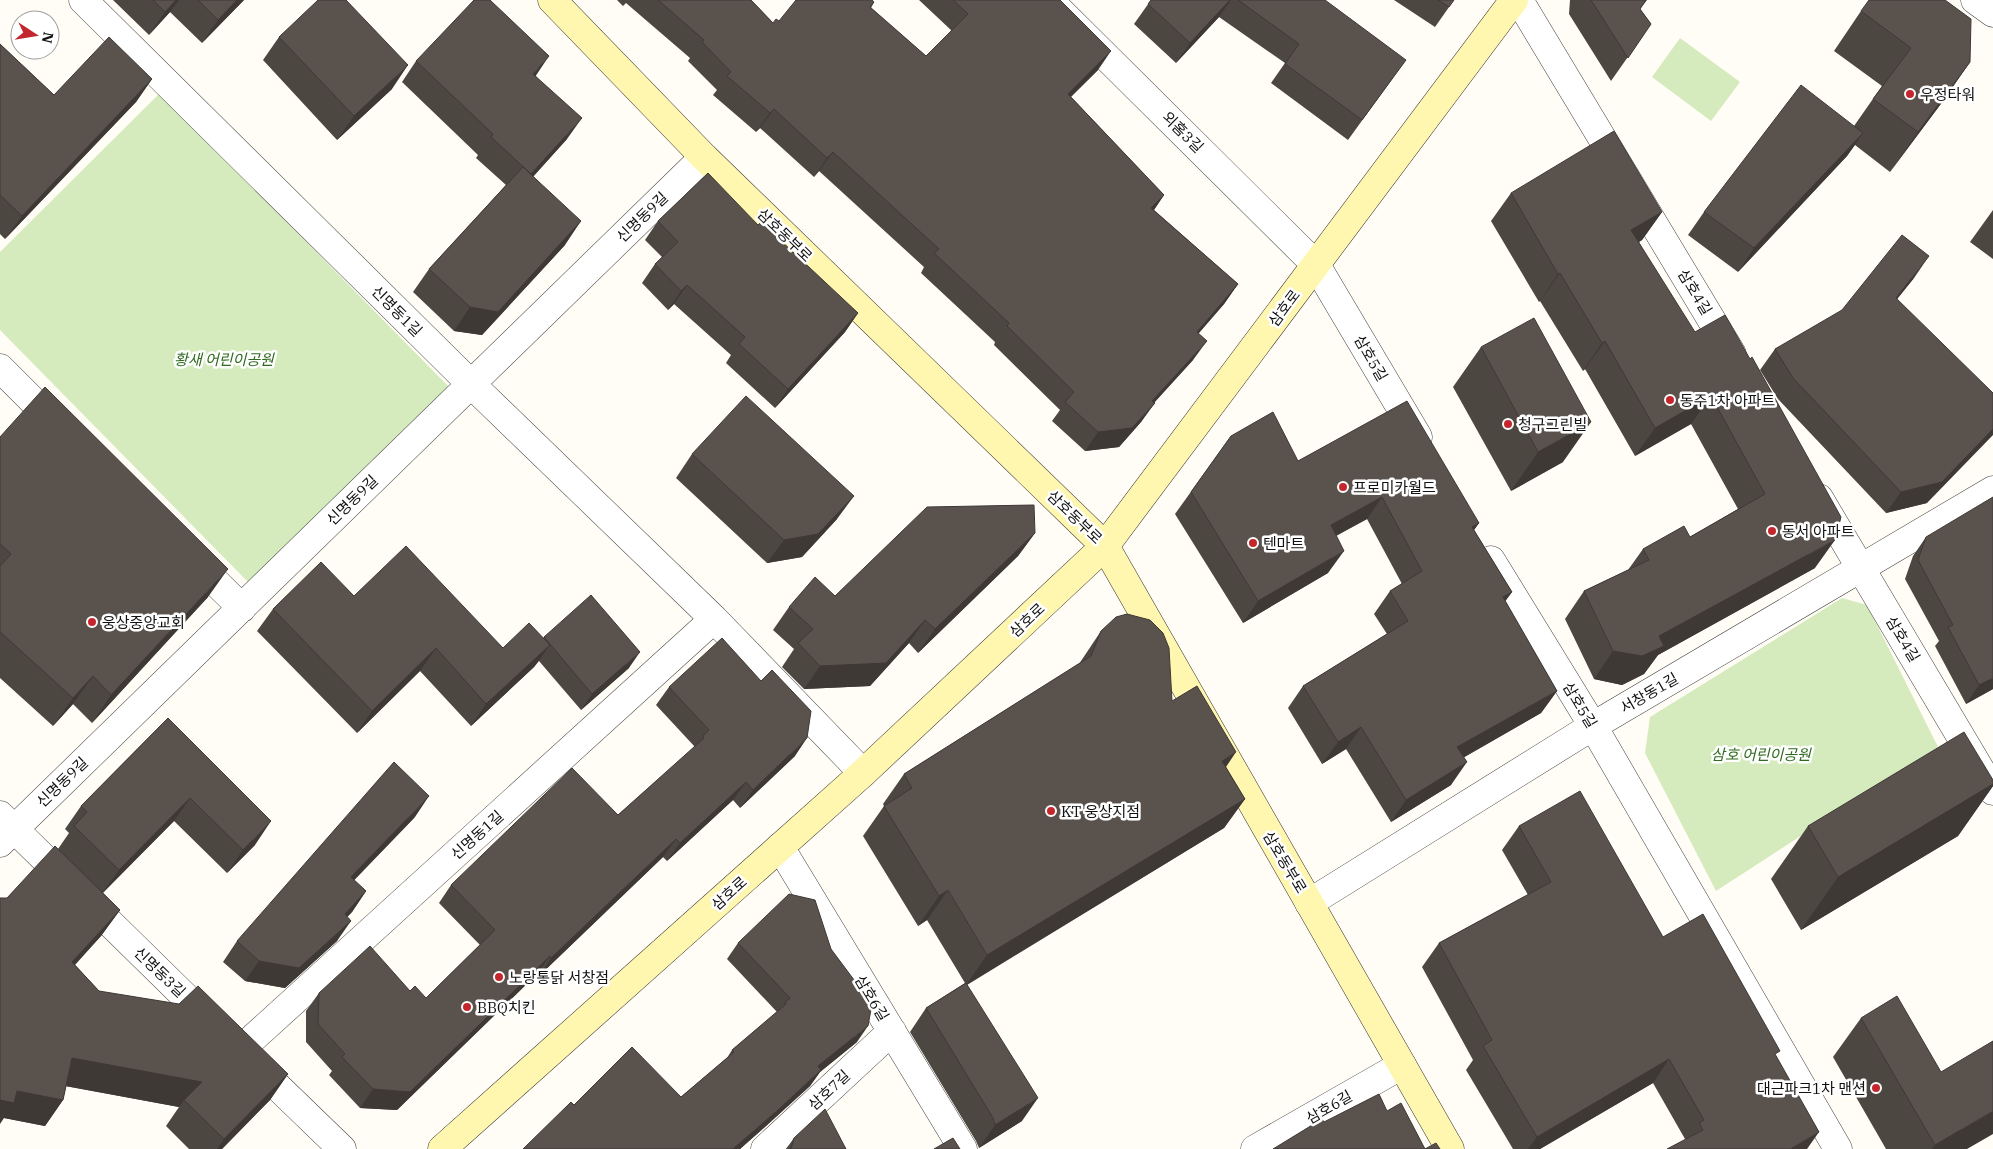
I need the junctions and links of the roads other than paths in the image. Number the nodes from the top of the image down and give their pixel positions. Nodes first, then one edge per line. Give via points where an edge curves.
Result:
1 (83, 0) edge
2 (552, 0) edge
3 (1050, 0) edge
4 (1514, 0) edge
5 (1519, 0) edge
6 (1975, 0) edge
7 (1993, 14) edge
8 (704, 157) junction
9 (1316, 265) junction
10 (0, 368) edge
11 (1745, 376) edge
12 (471, 384) junction
13 (76, 444) edge
14 (1432, 461) edge
15 (1805, 474) edge
16 (1993, 490) edge
17 (1477, 538) edge
18 (172, 539) edge
19 (1105, 546) junction
20 (1861, 567) junction
21 (242, 608) junction
22 (714, 619) junction
23 (1593, 726) junction
24 (863, 773) junction
25 (1993, 791) edge
26 (5, 829) edge
27 (780, 847) junction
28 (1309, 903) junction
29 (892, 1031) junction
30 (240, 1050) junction
31 (1402, 1065) junction
32 (342, 1149) edge
33 (442, 1149) edge
34 (765, 1149) edge
35 (963, 1149) edge
36 (1255, 1149) edge
37 (1450, 1149) edge
38 (1838, 1149) edge

1 - 12 street, 신명동1길
2 - 8 street, 삼호동부로
3 - 9 street, 외홈3길
4 - 9 street, 삼호로
5 - 11 street, 삼호4길
6 - 7 street
8 - 12 street, 신명동9길
8 - 19 street, 삼호동부로
9 - 14 street, 삼호5길
9 - 19 street, 삼호로
10 - 13 street
12 - 21 street, 신명동9길
12 - 22 street, 신명동1길
15 - 20 street, 삼호4길
16 - 20 street, 서창동1길
17 - 23 street, 삼호5길
18 - 21 street
19 - 24 street, 삼호로
19 - 28 street, 삼호동부로
20 - 23 street, 서창동1길
20 - 25 street, 삼호4길
21 - 26 street, 신명동9길
22 - 24 street, 신명동1길
22 - 30 street, 신명동1길
23 - 28 street, 서창동1길
23 - 38 street, 삼호5길
24 - 27 street, 삼호로
26 - 30 street, 신명동3길
27 - 29 street, 삼호6길
27 - 33 street, 삼호로
28 - 31 street, 삼호동부로
29 - 34 street, 삼호7길
29 - 35 street, 삼호6길
30 - 32 street, 신명동3길
31 - 36 street, 삼호6길
31 - 37 street, 삼호동부로

